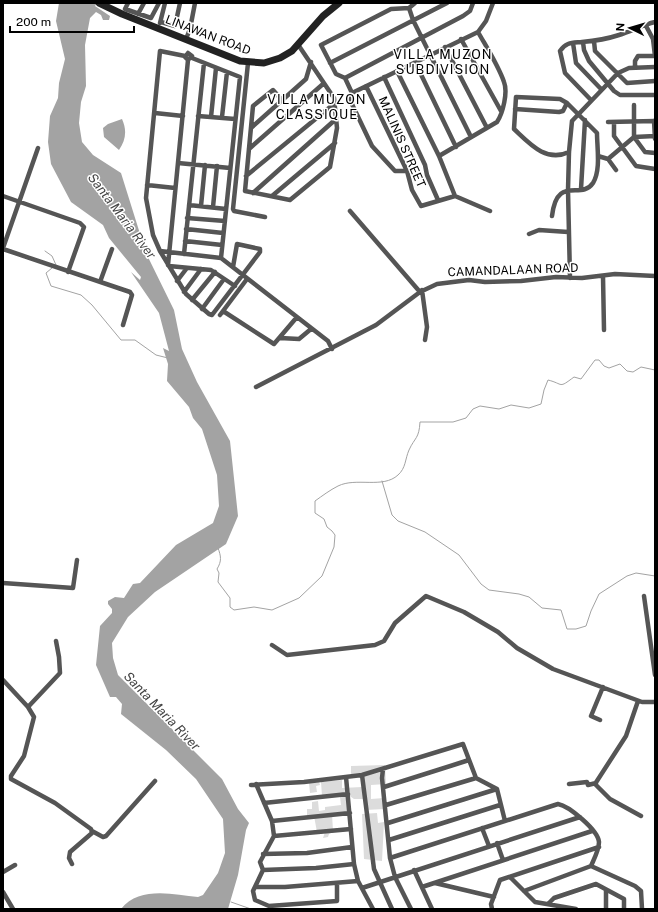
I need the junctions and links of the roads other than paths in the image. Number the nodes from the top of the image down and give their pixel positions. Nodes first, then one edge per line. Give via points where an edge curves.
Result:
1 (128, 3) edge
2 (144, 3) edge
3 (159, 3) edge
4 (165, 3) edge
5 (180, 3) edge
6 (195, 3) edge
7 (415, 3) edge
8 (447, 3) edge
9 (473, 3) edge
10 (493, 3) edge
11 (100, 4) edge
12 (337, 4) edge
13 (409, 8) junction
14 (138, 14) junction
15 (413, 20) junction
16 (655, 22) edge
17 (159, 24) junction
18 (645, 24) junction
19 (478, 32) junction
20 (422, 38) junction
21 (461, 39) junction
22 (594, 40) junction
23 (189, 41) junction
24 (574, 42) junction
25 (583, 42) junction
26 (299, 46) junction
27 (445, 47) junction
28 (190, 53) junction
29 (430, 54) junction
30 (185, 56) junction
31 (655, 56) edge
32 (190, 59) junction
33 (311, 62) junction
34 (415, 62) junction
35 (204, 63) junction
36 (248, 63) junction
37 (330, 63) junction
38 (635, 67) junction
39 (655, 67) edge
40 (216, 68) junction
41 (397, 71) junction
42 (227, 72) junction
43 (618, 73) junction
44 (384, 77) junction
45 (345, 78) junction
46 (608, 82) junction
47 (655, 82) edge
48 (323, 84) junction
49 (366, 86) junction
50 (601, 89) junction
51 (352, 93) junction
52 (655, 95) edge
53 (282, 100) junction
54 (591, 100) junction
55 (335, 103) junction
56 (567, 103) junction
57 (634, 105) dead end
58 (515, 109) junction
59 (501, 111) junction
60 (580, 112) junction
61 (155, 113) junction
62 (183, 116) junction
63 (198, 116) junction
64 (211, 117) junction
65 (222, 117) junction
66 (235, 119) junction
67 (336, 119) junction
68 (585, 120) junction
69 (654, 121) edge
70 (608, 122) dead end
71 (614, 122) junction
72 (633, 122) junction
73 (251, 128) junction
74 (487, 128) junction
75 (634, 136) junction
76 (471, 137) junction
77 (655, 137) edge
78 (335, 143) junction
79 (456, 147) junction
80 (38, 148) dead end
81 (622, 148) junction
82 (249, 149) junction
83 (569, 152) junction
84 (655, 153) edge
85 (439, 156) junction
86 (598, 156) junction
87 (608, 159) junction
88 (178, 163) junction
89 (193, 164) junction
90 (205, 165) junction
91 (217, 166) junction
92 (230, 168) junction
93 (655, 169) edge
94 (616, 170) dead end
95 (407, 171) junction
96 (246, 176) junction
97 (147, 185) junction
98 (175, 188) junction
99 (581, 189) junction
100 (568, 190) junction
101 (253, 193) junction
102 (3, 196) edge
103 (272, 196) junction
104 (454, 196) junction
105 (438, 200) junction
106 (19, 202) junction
107 (189, 205) junction
108 (201, 206) junction
109 (213, 207) junction
110 (226, 209) junction
111 (350, 211) dead end
112 (490, 211) dead end
113 (552, 216) dead end
114 (265, 217) dead end
115 (187, 218) junction
116 (225, 221) junction
117 (186, 229) junction
118 (568, 232) junction
119 (223, 233) junction
120 (529, 234) dead end
121 (185, 241) junction
122 (222, 245) junction
123 (112, 248) dead end
124 (3, 249) edge
125 (160, 251) junction
126 (169, 252) junction
127 (184, 254) junction
128 (221, 258) junction
129 (169, 266) junction
130 (233, 267) junction
131 (187, 268) junction
132 (201, 269) junction
133 (68, 272) junction
134 (215, 272) junction
135 (243, 276) junction
136 (603, 276) junction
137 (655, 276) edge
138 (570, 278) junction
139 (224, 279) junction
140 (247, 279) junction
141 (177, 281) junction
142 (100, 282) junction
143 (235, 286) junction
144 (421, 291) junction
145 (184, 292) junction
146 (192, 300) junction
147 (202, 308) junction
148 (223, 311) junction
149 (220, 316) dead end
150 (297, 317) junction
151 (123, 325) dead end
152 (312, 329) junction
153 (604, 330) dead end
154 (280, 338) junction
155 (425, 340) dead end
156 (332, 349) junction
157 (256, 387) dead end
158 (77, 560) dead end
159 (3, 583) edge
160 (644, 596) dead end
161 (56, 641) dead end
162 (272, 645) dead end
163 (655, 675) edge
164 (3, 680) edge
165 (603, 687) junction
166 (638, 701) junction
167 (655, 702) edge
168 (28, 707) junction
169 (600, 720) dead end
170 (469, 760) junction
171 (383, 769) junction
172 (362, 775) junction
173 (346, 777) junction
174 (476, 778) junction
175 (155, 781) dead end
176 (596, 783) junction
177 (569, 784) dead end
178 (384, 787) junction
179 (497, 789) junction
180 (348, 794) junction
181 (264, 803) junction
182 (386, 805) junction
183 (500, 805) junction
184 (350, 813) junction
185 (641, 816) dead end
186 (580, 817) junction
187 (272, 821) junction
188 (506, 821) junction
189 (388, 823) junction
190 (482, 828) junction
191 (351, 829) junction
192 (92, 831) junction
193 (592, 831) junction
194 (274, 836) junction
195 (389, 840) junction
196 (497, 844) junction
197 (352, 846) junction
198 (489, 846) junction
199 (599, 847) junction
200 (263, 854) junction
201 (390, 858) junction
202 (503, 860) junction
203 (72, 864) dead end
204 (354, 864) junction
205 (15, 865) dead end
206 (591, 866) junction
207 (263, 870) junction
208 (414, 870) junction
209 (3, 872) edge
210 (395, 877) junction
211 (510, 877) junction
212 (358, 881) junction
213 (379, 882) junction
214 (434, 882) junction
215 (337, 884) junction
216 (254, 887) junction
217 (422, 887) junction
218 (362, 888) junction
219 (606, 890) junction
220 (524, 891) junction
221 (3, 892) edge
222 (494, 897) junction
223 (326, 902) junction
224 (549, 903) junction
225 (269, 908) edge
226 (13, 909) edge
227 (326, 909) edge
228 (373, 909) edge
229 (392, 909) edge
230 (411, 909) edge
231 (432, 909) edge
232 (492, 909) edge
233 (576, 909) edge
234 (606, 909) edge
235 (624, 909) edge
236 (642, 909) edge

1 - 14 street via 125,9
2 - 14 street
3 - 14 street via 151,18
4 - 17 street
5 - 17 street via 175,26
6 - 23 street
7 - 13 street
8 - 15 street
9 - 20 street via 470,11 463,16
10 - 19 street via 486,21
11 - 17 street, LINAWAN ROAD
12 - 26 street, LINAWAN ROAD via 323,16
13 - 15 street
13 - 37 street via 391,9 321,45
15 - 20 street
15 - 37 street
16 - 18 street
17 - 23 street, LINAWAN ROAD
18 - 22 street via 619,35
18 - 31 street via 653,39
19 - 21 street
19 - 59 street via 505,83
20 - 29 street
20 - 45 street
21 - 27 street
21 - 59 street
22 - 25 street
22 - 43 street via 595,51
23 - 28 street
23 - 36 street, LINAWAN ROAD
24 - 25 street
24 - 50 street via 576,63
24 - 54 street via 568,43 560,51 565,73
25 - 46 street via 589,61
26 - 33 street
26 - 36 street, LINAWAN ROAD via 280,58 264,63
27 - 29 street
27 - 74 street
28 - 30 street
28 - 32 street
29 - 34 street
29 - 76 street
30 - 32 street via 185,59
30 - 61 street via 160,51
31 - 38 street via 638,56
32 - 35 street
32 - 62 street
33 - 48 street
33 - 53 street via 306,79
34 - 41 street
34 - 79 street
35 - 40 street
35 - 63 street
36 - 114 street via 233,209
37 - 45 street via 336,74
38 - 39 street
38 - 43 street
40 - 42 street
40 - 64 street
41 - 44 street
41 - 85 street
42 - 65 street
42 - 66 street via 240,77
43 - 46 street
43 - 47 street via 627,83
44 - 49 street
44 - 105 street via 426,165 427,175
45 - 51 street
46 - 50 street
46 - 52 street via 620,95
48 - 55 street
48 - 82 street
49 - 51 street
49 - 95 street, MALINIS STREET
50 - 54 street
51 - 95 street via 350,100 372,146 394,171
53 - 73 street
53 - 73 street via 273,90 253,106
54 - 60 street
55 - 67 street
55 - 96 street
56 - 58 street via 563,111 559,112
56 - 58 street via 560,99 516,97
56 - 60 street
57 - 72 street
58 - 83 street via 514,129 539,152 563,155
59 - 74 street via 497,122
60 - 68 street
60 - 83 street via 572,121
61 - 62 street
61 - 97 street
62 - 88 street
63 - 64 street
63 - 89 street
64 - 65 street
65 - 66 street
66 - 92 street
67 - 78 street
67 - 101 street
68 - 86 street via 597,133
68 - 99 street
69 - 72 street
69 - 77 street
70 - 71 street
71 - 72 street
71 - 81 street via 614,136
72 - 75 street
73 - 82 street
74 - 76 street
75 - 77 street
75 - 81 street
75 - 84 street via 645,152
76 - 79 street
78 - 103 street
78 - 103 street via 330,167 290,200
79 - 85 street
80 - 106 street
81 - 87 street
81 - 93 street via 636,166
82 - 96 street
83 - 100 street
85 - 104 street
86 - 87 street
86 - 99 street via 592,184
87 - 94 street
88 - 89 street
88 - 98 street
89 - 90 street
89 - 107 street
90 - 91 street
90 - 108 street
91 - 92 street
91 - 109 street
92 - 110 street
95 - 105 street, MALINIS STREET via 412,190 421,206
96 - 101 street via 244,191
97 - 98 street
97 - 125 street via 146,198 153,235
98 - 126 street
99 - 100 street
100 - 113 street via 556,199
100 - 118 street
101 - 103 street
102 - 106 street
104 - 105 street, MALINIS STREET
104 - 112 street
106 - 124 street
106 - 133 street via 80,223 84,227
107 - 108 street
107 - 115 street
108 - 109 street
109 - 110 street
110 - 116 street
111 - 144 street
115 - 116 street
115 - 117 street
116 - 119 street
117 - 119 street
117 - 121 street
118 - 120 street via 539,230
118 - 138 street
119 - 122 street
121 - 122 street
121 - 127 street
122 - 128 street
123 - 142 street
124 - 133 street
125 - 126 street
125 - 129 street
126 - 127 street
126 - 129 street
127 - 128 street
128 - 130 street
129 - 131 street
129 - 141 street
130 - 135 street
130 - 135 street via 237,244 260,249
131 - 132 street
131 - 141 street
132 - 134 street
132 - 145 street
133 - 142 street
134 - 139 street
134 - 146 street
135 - 140 street
135 - 143 street
136 - 137 street, CAMANDALAAN ROAD
136 - 138 street, CAMANDALAAN ROAD
136 - 153 street
138 - 144 street, CAMANDALAAN ROAD via 556,276 521,281 449,282
139 - 143 street
139 - 147 street
140 - 148 street
140 - 150 street
141 - 145 street
142 - 151 street via 130,292 132,295
143 - 147 street via 212,315
144 - 155 street via 427,327
144 - 156 street, CAMANDALAAN ROAD via 376,325
145 - 146 street
146 - 147 street
148 - 149 street
148 - 154 street via 274,344
150 - 152 street
150 - 154 street
152 - 154 street via 300,338
152 - 156 street via 328,341
156 - 157 street, CAMANDALAAN ROAD
158 - 159 street via 73,588
160 - 163 street
161 - 168 street via 60,673
162 - 165 street via 288,655 375,645 384,641 395,623 426,596 478,620 553,670
164 - 168 street
165 - 166 street
165 - 169 street via 591,716
166 - 167 street
166 - 176 street via 626,736
168 - 192 street via 34,717 24,756 11,779 55,803
170 - 171 street via 463,744
170 - 174 street
170 - 178 street
171 - 172 street
171 - 178 street
172 - 173 street
172 - 213 street via 374,869
173 - 180 street
173 - 181 street via 254,785
174 - 179 street
174 - 182 street
175 - 192 street via 106,836
176 - 177 street
176 - 185 street via 596,787 610,799
178 - 182 street
179 - 183 street
179 - 189 street
180 - 181 street
180 - 184 street
181 - 187 street
182 - 189 street
183 - 188 street
183 - 195 street
184 - 187 street
184 - 191 street
186 - 188 street via 565,805 558,804
186 - 193 street
186 - 196 street
187 - 194 street
188 - 190 street
189 - 195 street
190 - 198 street
190 - 201 street
191 - 194 street
191 - 197 street
192 - 203 street via 82,844 70,852
193 - 199 street via 598,839
193 - 202 street
194 - 200 street
195 - 201 street
196 - 198 street
196 - 202 street
197 - 200 street via 307,853
197 - 204 street
198 - 208 street
199 - 206 street
199 - 211 street
200 - 207 street via 260,862
201 - 210 street
202 - 214 street
204 - 207 street
204 - 212 street
205 - 209 street
206 - 220 street
206 - 236 street via 641,891
207 - 216 street
208 - 210 street
208 - 217 street
210 - 213 street
210 - 230 street
211 - 220 street
211 - 222 street via 500,880
212 - 215 street
212 - 218 street
213 - 218 street
213 - 229 street
214 - 217 street
214 - 222 street
215 - 216 street
215 - 223 street via 337,901
216 - 225 street via 255,900
217 - 231 street
218 - 228 street
219 - 224 street via 596,884 554,898
219 - 234 street
219 - 235 street via 624,899
220 - 224 street via 535,902
221 - 226 street
222 - 232 street
223 - 225 street
223 - 227 street
224 - 233 street via 553,906

